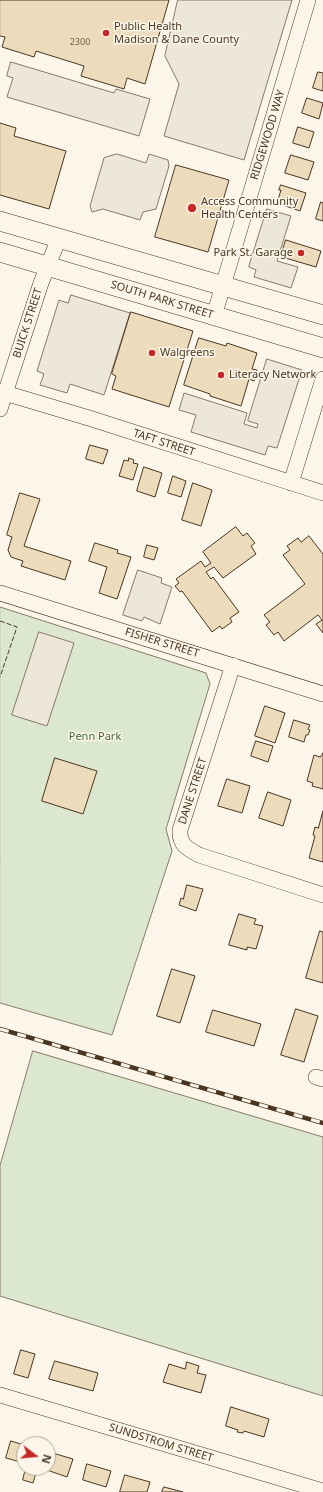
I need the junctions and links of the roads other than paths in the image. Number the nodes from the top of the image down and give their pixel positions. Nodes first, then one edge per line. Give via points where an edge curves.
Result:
1 (308, 0) edge
2 (0, 221) edge
3 (59, 238) junction
4 (0, 252) edge
5 (48, 266) junction
6 (222, 286) junction
7 (323, 315) edge
8 (214, 316) junction
9 (323, 348) edge
10 (323, 378) edge
11 (5, 393) junction
12 (0, 409) edge
13 (291, 483) junction
14 (323, 493) edge
15 (0, 592) edge
16 (233, 665) junction
17 (323, 694) edge
18 (323, 895) edge
19 (0, 1395) edge
20 (323, 1491) edge

1 - 6 street, RIDGEWOOD WAY
2 - 3 main road
3 - 5 street, BUICK STREET
3 - 6 main road
4 - 5 main road, SOUTH PARK STREET
5 - 8 main road, SOUTH PARK STREET
5 - 11 street, BUICK STREET
6 - 7 main road
6 - 8 street, RIDGEWOOD WAY
8 - 9 main road, SOUTH PARK STREET
10 - 13 street
11 - 12 street, BUICK STREET
11 - 13 street, TAFT STREET
13 - 14 street, TAFT STREET
15 - 16 street, FISHER STREET
16 - 17 street, FISHER STREET
16 - 18 street, DANE STREET via 180,836 185,848 199,855
19 - 20 street, SUNDSTROM STREET

